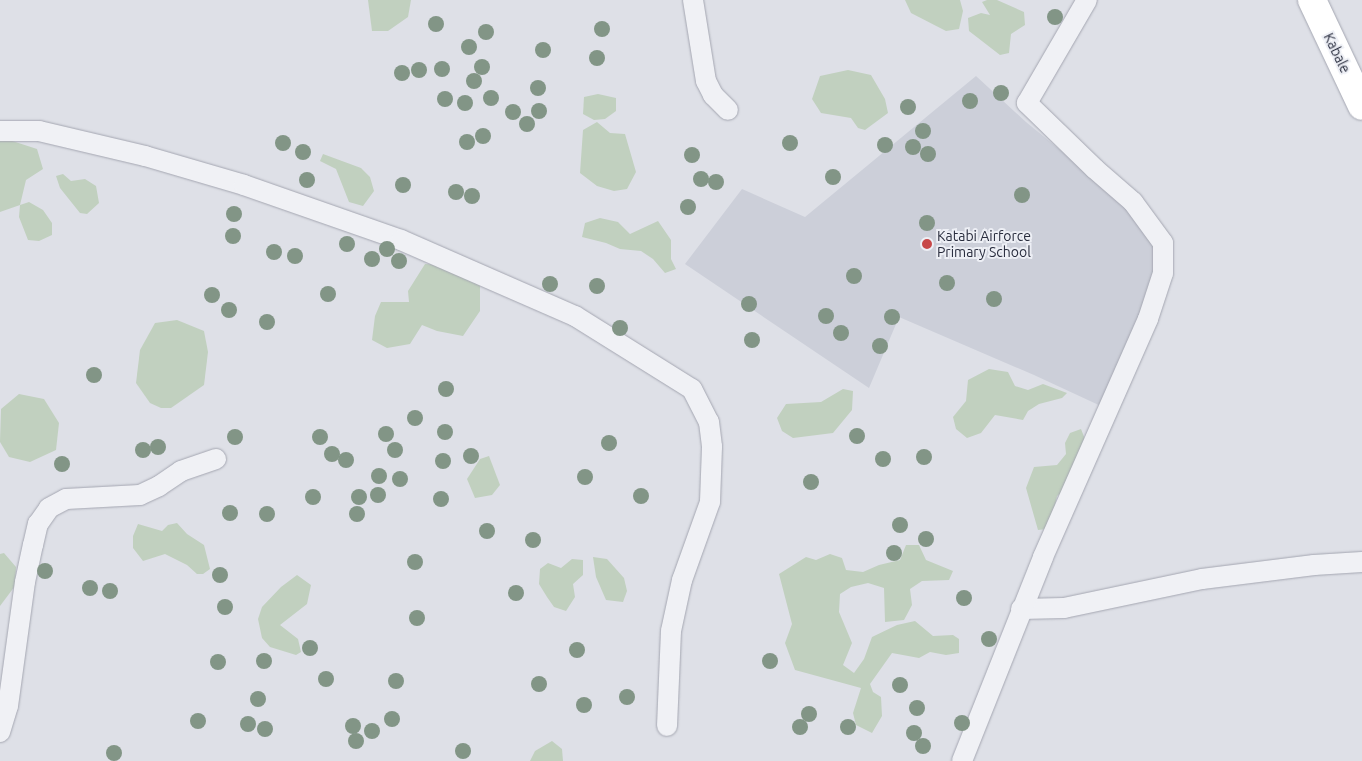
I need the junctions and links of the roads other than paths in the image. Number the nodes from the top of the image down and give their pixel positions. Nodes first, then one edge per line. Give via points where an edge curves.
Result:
1 (694, 0) edge
2 (1087, 0) edge
3 (1312, 0) edge
4 (1362, 106) edge
5 (728, 110) dead end
6 (0, 131) edge
7 (216, 459) dead end
8 (1362, 562) edge
9 (1021, 609) junction
10 (667, 726) dead end
11 (0, 732) edge
12 (962, 761) edge

1 - 5 street via 706,81
2 - 9 street via 1027,103 1133,202 1164,242 1163,273 1148,319
3 - 4 street, Kabale
6 - 10 street via 39,132 145,156 244,185 402,240 575,316 692,389 709,422 712,447 710,502 682,580 671,631
7 - 11 street via 181,471 140,495 66,499 48,508 38,524 25,582 8,706
8 - 9 street via 1202,579 1064,608
9 - 12 street

